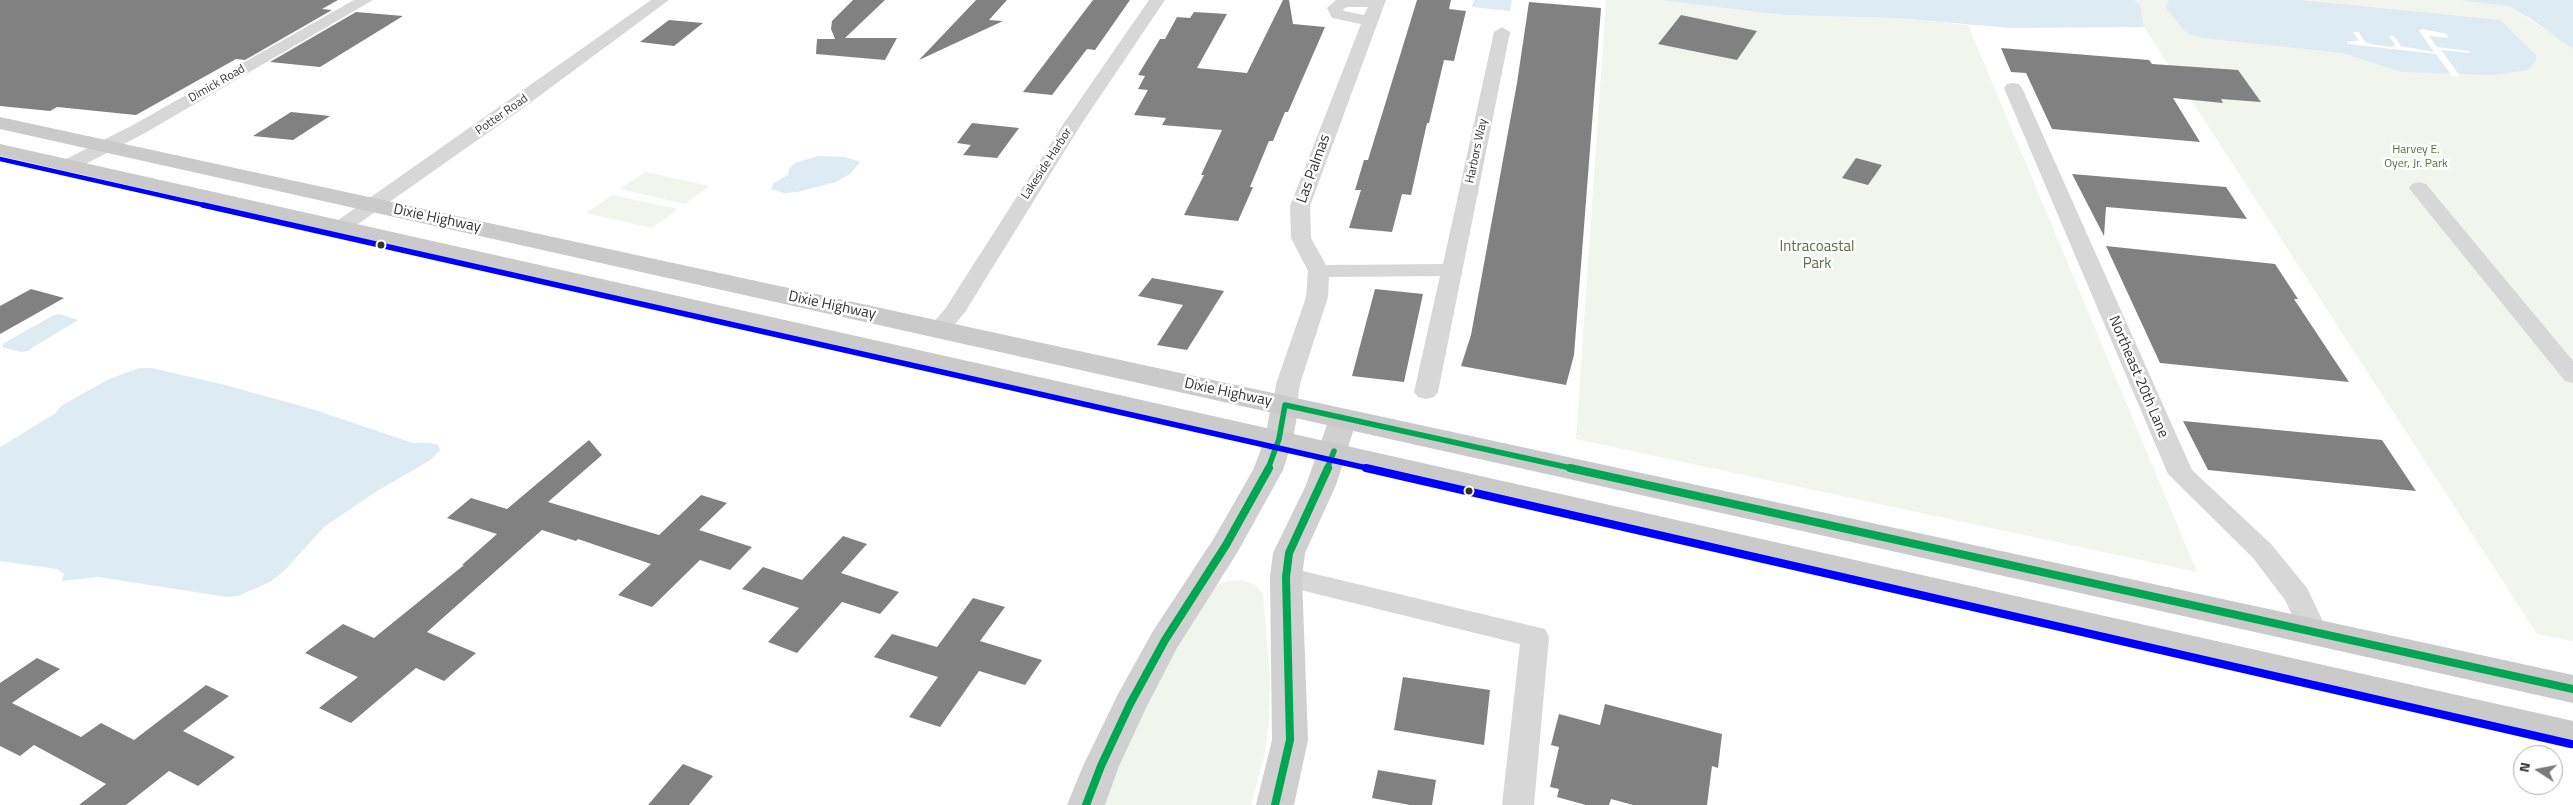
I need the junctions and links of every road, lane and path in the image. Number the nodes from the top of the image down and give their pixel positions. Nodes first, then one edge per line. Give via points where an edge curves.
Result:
1 (365, 0) edge
2 (661, 0) edge
3 (1157, 0) edge
4 (1375, 8) edge
5 (1502, 32) dead end
6 (2013, 88) dead end
7 (0, 123) edge
8 (106, 146) junction
9 (0, 150) edge
10 (67, 166) junction
11 (2419, 188) dead end
12 (372, 205) junction
13 (341, 227) junction
14 (1452, 270) junction
15 (1319, 271) junction
16 (939, 329) junction
17 (2573, 376) edge
18 (1426, 392) dead end
19 (1285, 405) junction
20 (1343, 419) junction
21 (1279, 439) junction
22 (1334, 451) junction
23 (1286, 577) junction
24 (2314, 632) junction
25 (2573, 690) edge
26 (2573, 735) edge
27 (1086, 805) edge
28 (1275, 805) edge
29 (1518, 805) edge

1 - 8 street, Dimick Road
2 - 12 street, Potter Road
3 - 16 street, Lakeside Harbor via 1073,123 954,312
4 - 15 street, Las Palmas via 1300,206 1301,238
5 - 14 street, Harbors Way
6 - 24 street, Northeast 20th Lane via 2181,474 2268,558 2297,595
7 - 8 main road, Dixie Highway
8 - 10 street, Dimick Road
8 - 12 main road, Dixie Highway
9 - 10 main road, Dixie Highway
10 - 13 main road, Dixie Highway
11 - 17 street
12 - 13 street, Potter Road
12 - 16 main road, Dixie Highway
13 - 21 main road, Dixie Highway
14 - 15 street
14 - 18 street, Harbors Way
15 - 19 street via 1317,297 1288,384
16 - 19 main road, Dixie Highway
19 - 20 main road, Dixie Highway
19 - 21 main road
20 - 22 main road
20 - 24 main road, Dixie Highway
21 - 22 main road, Dixie Highway
21 - 27 main road via 1268,470 1130,704
22 - 23 main road via 1292,542
22 - 26 main road, Dixie Highway
23 - 28 main road via 1290,740
23 - 29 street via 1535,637
24 - 25 main road, Dixie Highway

